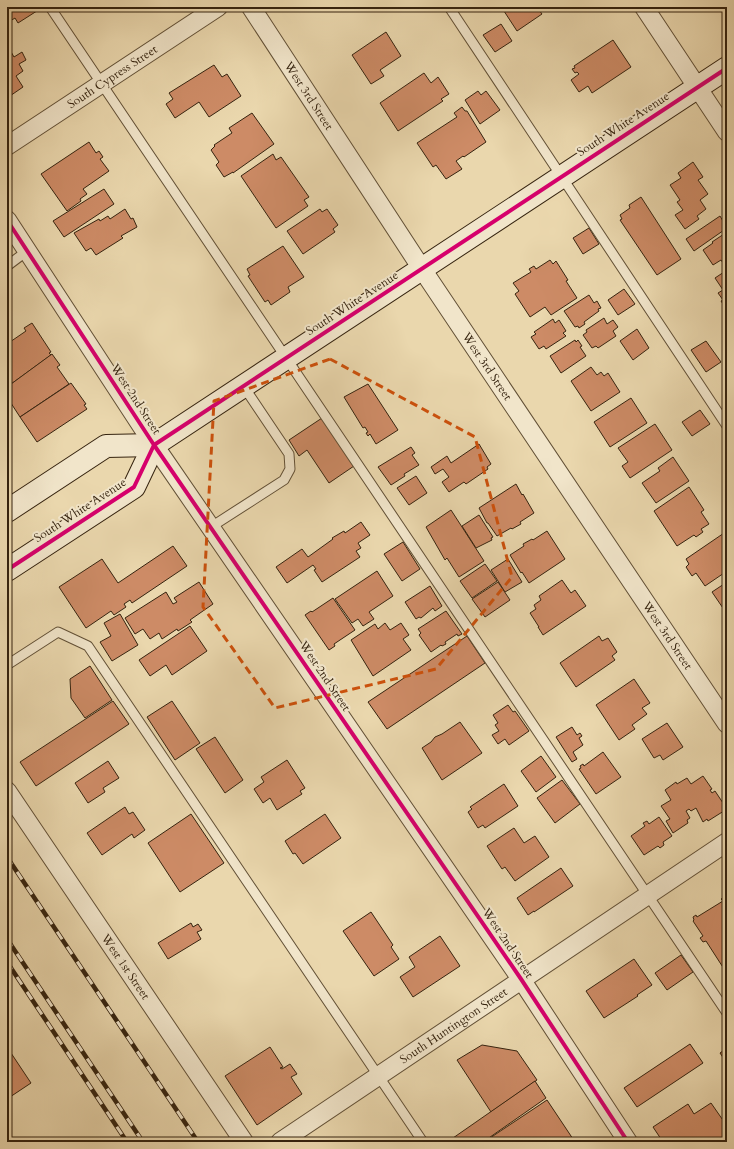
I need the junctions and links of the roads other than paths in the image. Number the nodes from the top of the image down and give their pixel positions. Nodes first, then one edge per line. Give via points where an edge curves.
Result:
1 (50, 7) edge
2 (218, 7) edge
3 (251, 7) edge
4 (449, 7) edge
5 (644, 7) edge
6 (727, 68) edge
7 (102, 84) junction
8 (697, 88) junction
9 (727, 132) edge
10 (7, 146) edge
11 (561, 177) junction
12 (7, 220) edge
13 (27, 252) junction
14 (7, 266) edge
15 (422, 269) junction
16 (286, 359) junction
17 (244, 387) junction
18 (727, 426) edge
19 (154, 445) junction
20 (7, 511) edge
21 (211, 528) junction
22 (7, 570) edge
23 (7, 665) edge
24 (727, 724) edge
25 (7, 791) edge
26 (727, 842) edge
27 (648, 894) junction
28 (521, 979) junction
29 (727, 1013) edge
30 (379, 1075) junction
31 (244, 1142) edge
32 (280, 1142) edge
33 (423, 1142) edge
34 (628, 1142) edge

1 - 7 lane
2 - 7 street, South Cypress Street
3 - 15 street, West 3rd Street
4 - 11 lane
5 - 8 street
6 - 8 street, South White Avenue
7 - 10 street, South Cypress Street
7 - 16 lane
8 - 9 street
8 - 11 street, South White Avenue
11 - 15 street, South White Avenue
11 - 18 lane
12 - 13 street, West 2nd Street
13 - 14 lane
13 - 19 street, West 2nd Street
15 - 16 street, South White Avenue
15 - 24 street, West 3rd Street
16 - 17 street, South White Avenue
16 - 27 lane
17 - 19 street, South White Avenue
17 - 21 lane via 289,454 290,469 284,480
19 - 20 street via 106,446
19 - 21 street, West 2nd Street
19 - 22 street, South White Avenue via 134,487
21 - 28 street, West 2nd Street
23 - 30 lane via 58,632 88,646
25 - 31 street, West 1st Street
26 - 27 street, South Huntington Street
27 - 28 street, South Huntington Street
27 - 29 lane
28 - 30 street, South Huntington Street
28 - 34 street, West 2nd Street
30 - 32 street, South Huntington Street
30 - 33 lane

